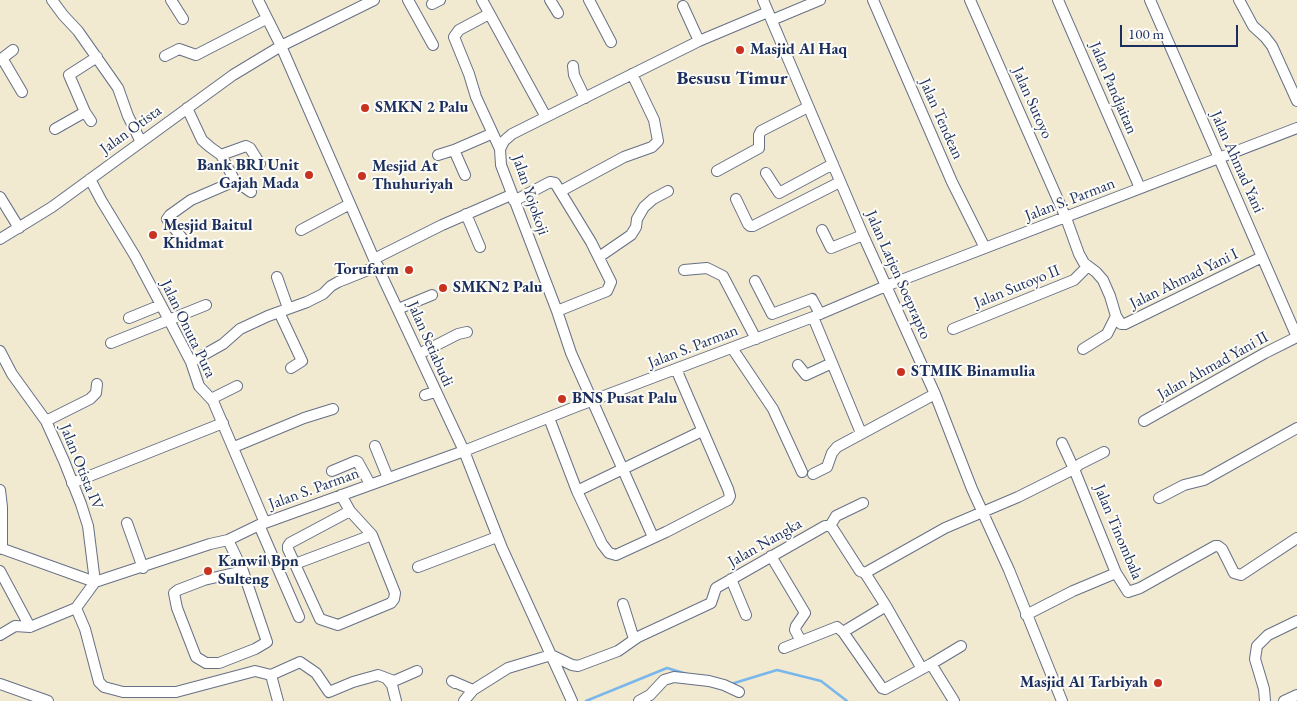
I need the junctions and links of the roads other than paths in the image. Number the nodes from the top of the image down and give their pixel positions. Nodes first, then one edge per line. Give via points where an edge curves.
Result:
1 (52, 0) edge
2 (171, 0) edge
3 (258, 0) edge
4 (374, 0) edge
5 (408, 0) edge
6 (482, 0) edge
7 (550, 0) edge
8 (589, 0) edge
9 (763, 0) edge
10 (820, 0) edge
11 (873, 0) edge
12 (970, 0) edge
13 (1058, 0) edge
14 (1150, 0) edge
15 (1239, 0) edge
16 (684, 6) dead end
17 (558, 13) dead end
18 (489, 14) junction
19 (770, 16) junction
20 (183, 19) dead end
21 (266, 19) junction
22 (699, 41) junction
23 (611, 42) dead end
24 (434, 45) dead end
25 (281, 46) junction
26 (13, 50) dead end
27 (165, 56) dead end
28 (96, 57) junction
29 (1, 59) edge
30 (573, 66) dead end
31 (632, 74) junction
32 (22, 92) dead end
33 (585, 98) junction
34 (1297, 101) edge
35 (808, 107) junction
36 (187, 108) junction
37 (546, 117) junction
38 (1297, 128) edge
39 (54, 129) dead end
40 (491, 134) junction
41 (141, 142) junction
42 (500, 149) junction
43 (454, 150) junction
44 (221, 155) junction
45 (438, 155) dead end
46 (1220, 158) junction
47 (260, 164) dead end
48 (833, 164) junction
49 (717, 171) dead end
50 (766, 173) dead end
51 (465, 175) dead end
52 (90, 179) junction
53 (236, 181) junction
54 (840, 182) junction
55 (1140, 188) junction
56 (561, 191) junction
57 (668, 191) dead end
58 (251, 192) dead end
59 (0, 197) edge
60 (513, 198) junction
61 (736, 199) dead end
62 (350, 204) junction
63 (466, 214) junction
64 (1066, 218) junction
65 (19, 228) junction
66 (301, 230) dead end
67 (822, 230) dead end
68 (863, 235) junction
69 (182, 238) dead end
70 (0, 239) edge
71 (480, 247) dead end
72 (985, 248) junction
73 (599, 257) junction
74 (1262, 257) junction
75 (376, 262) junction
76 (1088, 266) junction
77 (684, 270) dead end
78 (277, 276) dead end
79 (755, 281) dead end
80 (886, 286) junction
81 (432, 295) dead end
82 (161, 304) junction
83 (206, 305) dead end
84 (398, 309) junction
85 (284, 310) junction
86 (557, 310) junction
87 (772, 314) junction
88 (817, 316) junction
89 (1116, 316) junction
90 (128, 318) dead end
91 (169, 320) junction
92 (954, 329) dead end
93 (780, 330) junction
94 (467, 332) dead end
95 (1297, 337) edge
96 (756, 339) junction
97 (111, 343) dead end
98 (732, 348) junction
99 (1083, 350) dead end
100 (0, 351) edge
101 (419, 354) junction
102 (191, 362) junction
103 (832, 363) junction
104 (798, 365) dead end
105 (291, 368) dead end
106 (676, 369) junction
107 (98, 384) dead end
108 (237, 386) dead end
109 (935, 394) junction
110 (212, 399) junction
111 (591, 401) junction
112 (333, 409) dead end
113 (550, 418) junction
114 (46, 421) junction
115 (1144, 421) dead end
116 (223, 423) junction
117 (1297, 428) edge
118 (702, 431) junction
119 (860, 433) junction
120 (1062, 443) dead end
121 (375, 446) dead end
122 (234, 447) junction
123 (464, 451) junction
124 (1104, 452) dead end
125 (1074, 469) junction
126 (622, 470) junction
127 (332, 471) dead end
128 (802, 472) dead end
129 (813, 474) dead end
130 (388, 478) junction
131 (72, 484) junction
132 (370, 484) junction
133 (0, 490) edge
134 (577, 491) junction
135 (341, 495) junction
136 (1159, 498) dead end
137 (863, 503) dead end
138 (350, 511) junction
139 (983, 513) junction
140 (128, 523) dead end
141 (262, 524) junction
142 (830, 526) junction
143 (372, 535) junction
144 (497, 537) junction
145 (653, 537) junction
146 (1297, 538) edge
147 (228, 540) junction
148 (1, 549) edge
149 (771, 556) junction
150 (295, 564) junction
151 (418, 567) dead end
152 (143, 568) junction
153 (0, 571) edge
154 (243, 571) junction
155 (865, 573) junction
156 (1116, 573) junction
157 (731, 579) junction
158 (95, 582) junction
159 (623, 604) dead end
160 (886, 606) junction
161 (76, 608) junction
162 (746, 615) dead end
163 (1026, 615) junction
164 (299, 617) dead end
165 (1297, 621) edge
166 (30, 627) junction
167 (843, 632) junction
168 (0, 635) edge
169 (634, 638) junction
170 (801, 641) junction
171 (961, 646) dead end
172 (784, 648) dead end
173 (550, 655) junction
174 (927, 667) junction
175 (417, 671) dead end
176 (271, 674) junction
177 (387, 679) junction
178 (455, 683) dead end
179 (0, 684) edge
180 (473, 690) junction
181 (739, 692) dead end
182 (1297, 695) edge
183 (950, 700) edge
184 (48, 701) edge
185 (278, 701) edge
186 (396, 701) edge
187 (464, 701) edge
188 (572, 701) edge
189 (639, 701) edge
190 (1062, 701) edge
191 (1265, 701) edge
192 (1284, 701) edge

1 - 28 street
2 - 20 street
3 - 21 street, Jalan Setiabudi
4 - 25 street, Jalan Otista
5 - 24 street
6 - 18 street
7 - 17 street
8 - 23 street
9 - 19 street, Jalan Latjen Soeprapto
10 - 19 street, Jalan Yojokoji
11 - 72 street, Jalan Tendean via 952,182
12 - 64 street, Jalan Sutoyo
13 - 55 street, Jalan Pandjaitan
14 - 46 street, Jalan Ahmad Yani
15 - 34 street via 1252,26 1272,46
16 - 22 street
18 - 37 street
18 - 40 street via 459,30 454,37
19 - 22 street, Jalan Yojokoji
19 - 35 street, Jalan Latjen Soeprapto
21 - 25 street, Jalan Setiabudi
21 - 27 street via 196,55 179,49
22 - 31 street, Jalan Yojokoji
25 - 36 street, Jalan Otista
25 - 62 street, Jalan Setiabudi
26 - 29 street
28 - 39 street via 69,75 88,116
28 - 41 street via 118,88
29 - 32 street
30 - 33 street
31 - 33 street, Jalan Yojokoji
31 - 56 street via 654,120 658,141 652,147 624,157
33 - 37 street, Jalan Yojokoji
35 - 48 street, Jalan Latjen Soeprapto
35 - 49 street via 761,131 758,135 759,148
36 - 41 street, Jalan Otista
36 - 44 street via 202,140
37 - 42 street, Jalan Yojokoji via 508,137
38 - 46 street, Jalan S. Parman
40 - 42 street
40 - 43 street
41 - 52 street, Jalan Otista
42 - 60 street, Jalan Yojokoji via 501,165
43 - 45 street
43 - 51 street
44 - 47 street via 246,146
44 - 53 street
46 - 55 street, Jalan S. Parman
46 - 74 street, Jalan Ahmad Yani
48 - 50 street via 779,193
48 - 54 street, Jalan Latjen Soeprapto
52 - 65 street, Jalan Otista
52 - 82 street, Jalan Onuta Pura
53 - 58 street
53 - 69 street via 191,200 170,214 167,219
54 - 61 street via 753,226 750,226
54 - 68 street, Jalan Latjen Soeprapto
55 - 64 street, Jalan S. Parman
56 - 60 street via 550,182
56 - 73 street
57 - 73 street via 653,199 640,212 631,235
59 - 65 street
60 - 63 street
60 - 86 street, Jalan Yojokoji
62 - 66 street
62 - 75 street, Jalan Setiabudi
63 - 71 street
63 - 75 street
64 - 72 street, Jalan S. Parman
64 - 76 street, Jalan Ahmad Yani I via 1079,254
65 - 70 street, Jalan Otista
67 - 68 street via 831,248
68 - 80 street, Jalan Latjen Soeprapto
72 - 80 street, Jalan S. Parman
73 - 86 street via 611,286 607,291
74 - 89 street, Jalan Ahmad Yani I via 1125,324 1120,323
74 - 95 street, Jalan Ahmad Yani
75 - 84 street, Jalan Setiabudi
75 - 85 street via 338,282 320,296
76 - 89 street, Jalan Ahmad Yani I via 1103,280
76 - 92 street, Jalan Sutoyo II via 1074,280
77 - 96 street via 707,268 723,276
78 - 85 street
79 - 87 street
80 - 88 street, Jalan S. Parman
80 - 109 street, Jalan Latjen Soeprapto
81 - 84 street
82 - 90 street
82 - 91 street, Jalan Onuta Pura
83 - 91 street
84 - 101 street, Jalan Setiabudi
85 - 102 street via 235,331 230,339
85 - 105 street via 302,361
86 - 111 street, Jalan Yojokoji
87 - 88 street via 812,299
87 - 93 street
88 - 93 street, Jalan S. Parman
88 - 103 street
89 - 99 street via 1107,334
91 - 97 street
91 - 102 street, Jalan Onuta Pura
93 - 96 street, Jalan S. Parman
94 - 101 street
95 - 115 street, Jalan Ahmad Yani II
96 - 98 street, Jalan S. Parman
98 - 106 street, Jalan S. Parman
98 - 128 street via 773,409
100 - 114 street, Jalan Otista IV via 12,374
101 - 123 street, Jalan Setiabudi via 430,394
102 - 110 street, Jalan Onuta Pura via 199,386
103 - 104 street via 806,375
103 - 119 street
106 - 111 street, Jalan S. Parman
106 - 118 street
107 - 114 street via 96,393 90,398
108 - 110 street
109 - 119 street
109 - 139 street, Jalan Latjen Soeprapto
110 - 116 street, Jalan Onuta Pura
111 - 113 street, Jalan S. Parman
111 - 126 street, Jalan Yojokoji
112 - 122 street
113 - 123 street, Jalan S. Parman
113 - 134 street
114 - 131 street, Jalan Otista IV
116 - 122 street, Jalan Onuta Pura
116 - 131 street
117 - 136 street via 1209,478 1184,485
118 - 126 street
118 - 145 street via 730,496 728,500
119 - 129 street via 837,447 827,467
120 - 125 street, Jalan Tinombala
121 - 130 street
122 - 141 street, Jalan Onuta Pura
123 - 130 street, Jalan S. Parman
123 - 144 street, Jalan Setiabudi
124 - 125 street
125 - 139 street
125 - 156 street, Jalan Tinombala
126 - 134 street
126 - 145 street, Jalan Yojokoji
127 - 132 street via 356,461
130 - 132 street, Jalan S. Parman
131 - 158 street, Jalan Otista IV via 88,526
132 - 135 street, Jalan S. Parman
133 - 148 street
134 - 145 street via 609,553 616,554
135 - 138 street
135 - 141 street, Jalan S. Parman
137 - 142 street, Jalan Nangka via 836,516
138 - 143 street
138 - 150 street via 290,543 288,549
139 - 155 street via 946,528
139 - 163 street, Jalan Latjen Soeprapto
140 - 152 street
141 - 147 street, Jalan S. Parman
141 - 164 street, Jalan Onuta Pura
142 - 149 street, Jalan Nangka
142 - 155 street via 860,571
143 - 150 street
143 - 150 street via 390,578 394,599 338,625 320,619
144 - 151 street
144 - 173 street, Jalan Setiabudi
146 - 156 street, Jalan Tinombala via 1241,575 1234,572 1218,546 1130,592
147 - 152 street, Jalan S. Parman
147 - 154 street
148 - 158 street
149 - 157 street, Jalan Nangka
149 - 170 street via 805,613 795,630
152 - 158 street, Jalan S. Parman
153 - 166 street
154 - 154 street via 267,642 219,663 206,663 196,657 174,593 204,580
155 - 160 street
156 - 163 street
157 - 162 street
157 - 169 street, Jalan Nangka via 715,589 711,602
158 - 161 street
159 - 169 street
160 - 167 street
160 - 174 street
161 - 166 street
161 - 176 street via 99,682 104,688 123,692 168,693 255,670
163 - 190 street, Jalan Latjen Soeprapto
165 - 191 street via 1268,635 1257,646 1255,659
166 - 168 street via 15,626
167 - 170 street via 835,627
167 - 174 street via 882,688
169 - 173 street, Jalan Nangka via 618,651 585,664 572,665
170 - 172 street
171 - 174 street
173 - 180 street via 508,668
173 - 188 street, Jalan Setiabudi
174 - 183 street
175 - 177 street via 394,681
176 - 177 street via 302,663 316,673 329,692 378,675
176 - 185 street
177 - 186 street
178 - 180 street
179 - 184 street
180 - 187 street
181 - 189 street via 709,681 674,677 664,680
182 - 192 street

